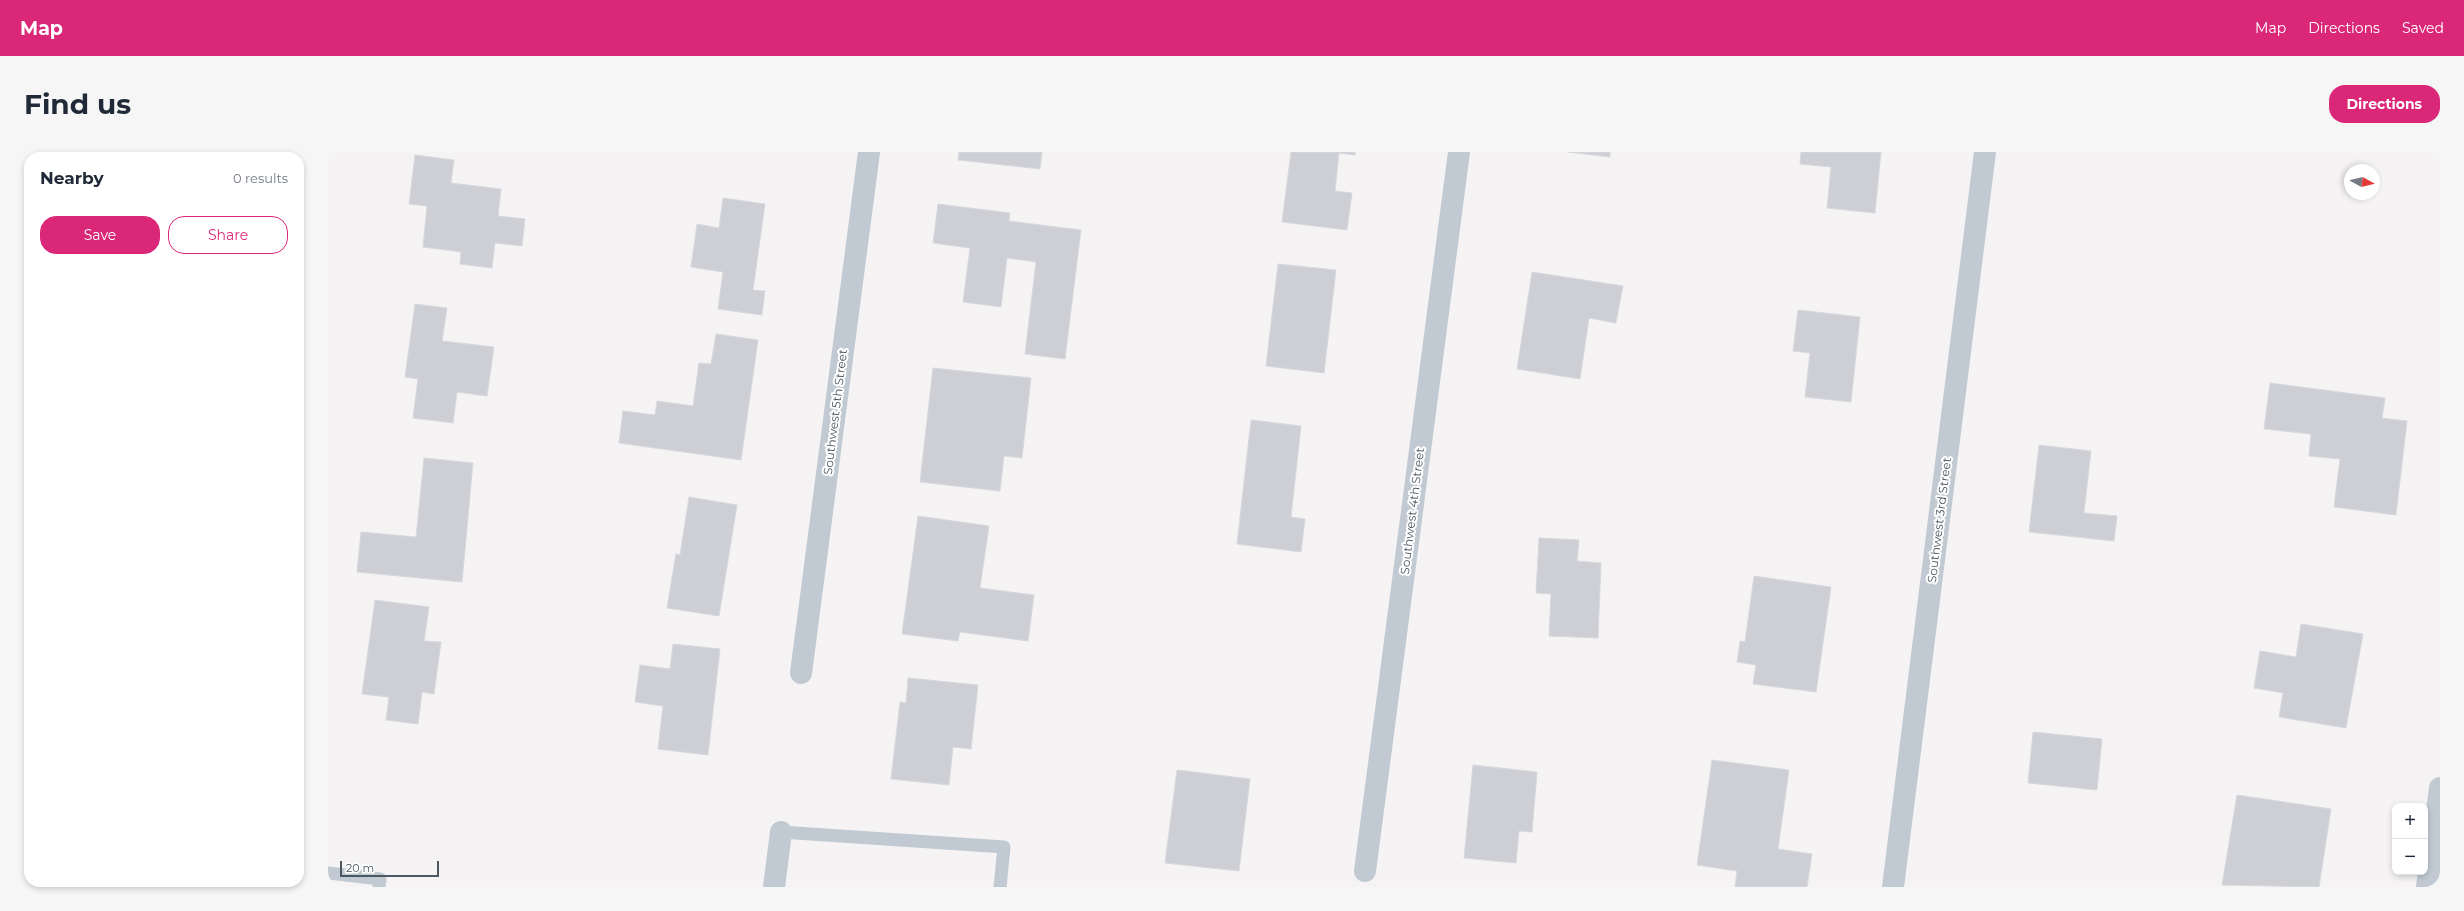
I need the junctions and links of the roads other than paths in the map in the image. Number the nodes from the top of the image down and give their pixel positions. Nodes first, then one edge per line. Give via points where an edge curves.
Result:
1 (869, 152) edge
2 (1459, 152) edge
3 (1985, 152) edge
4 (801, 672) dead end
5 (2440, 788) edge
6 (781, 832) joint
7 (1365, 871) dead end
8 (328, 873) edge
9 (379, 887) edge
10 (774, 887) edge
11 (1000, 887) edge
12 (1893, 887) edge
13 (2427, 887) edge

1 - 4 street, Southwest 5th Street
2 - 7 street, Southwest 4th Street
3 - 12 street, Southwest 3rd Street
5 - 13 street
6 - 10 street
6 - 11 lane via 1004,847
8 - 9 lane via 380,879

